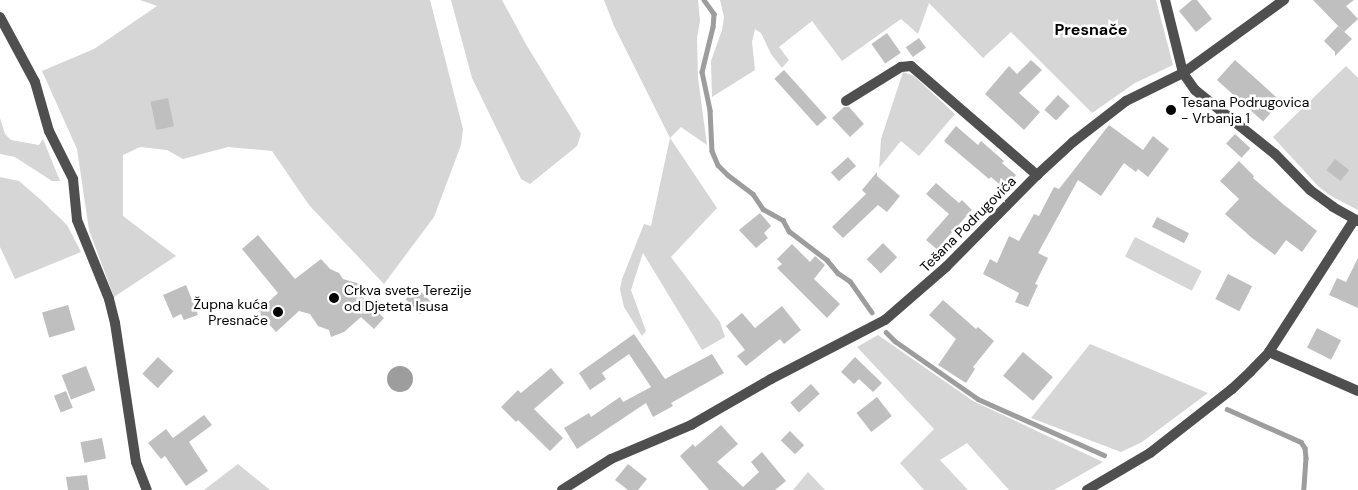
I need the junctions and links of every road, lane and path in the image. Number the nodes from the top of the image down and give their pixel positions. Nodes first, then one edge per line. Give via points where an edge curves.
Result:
1 (1165, 0) edge
2 (1284, 0) edge
3 (0, 17) edge
4 (1183, 73) junction
5 (846, 101) dead end
6 (1037, 175) junction
7 (1356, 221) edge
8 (1269, 352) junction
9 (1358, 391) edge
10 (147, 490) edge
11 (562, 490) edge
12 (1088, 490) edge

1 - 4 street
2 - 4 street, Tešana Podrugovića
3 - 10 street via 35,82 49,131 72,179 77,220 109,299 115,323 136,462
4 - 6 street, Tešana Podrugovića via 1120,105 1072,142
4 - 7 street via 1194,90 1270,150 1310,190
5 - 6 street via 901,67 911,66
6 - 11 street, Tešana Podrugovića via 946,267 885,320 691,426 611,459
7 - 8 street
8 - 9 street
8 - 12 street via 1232,389 1150,453

